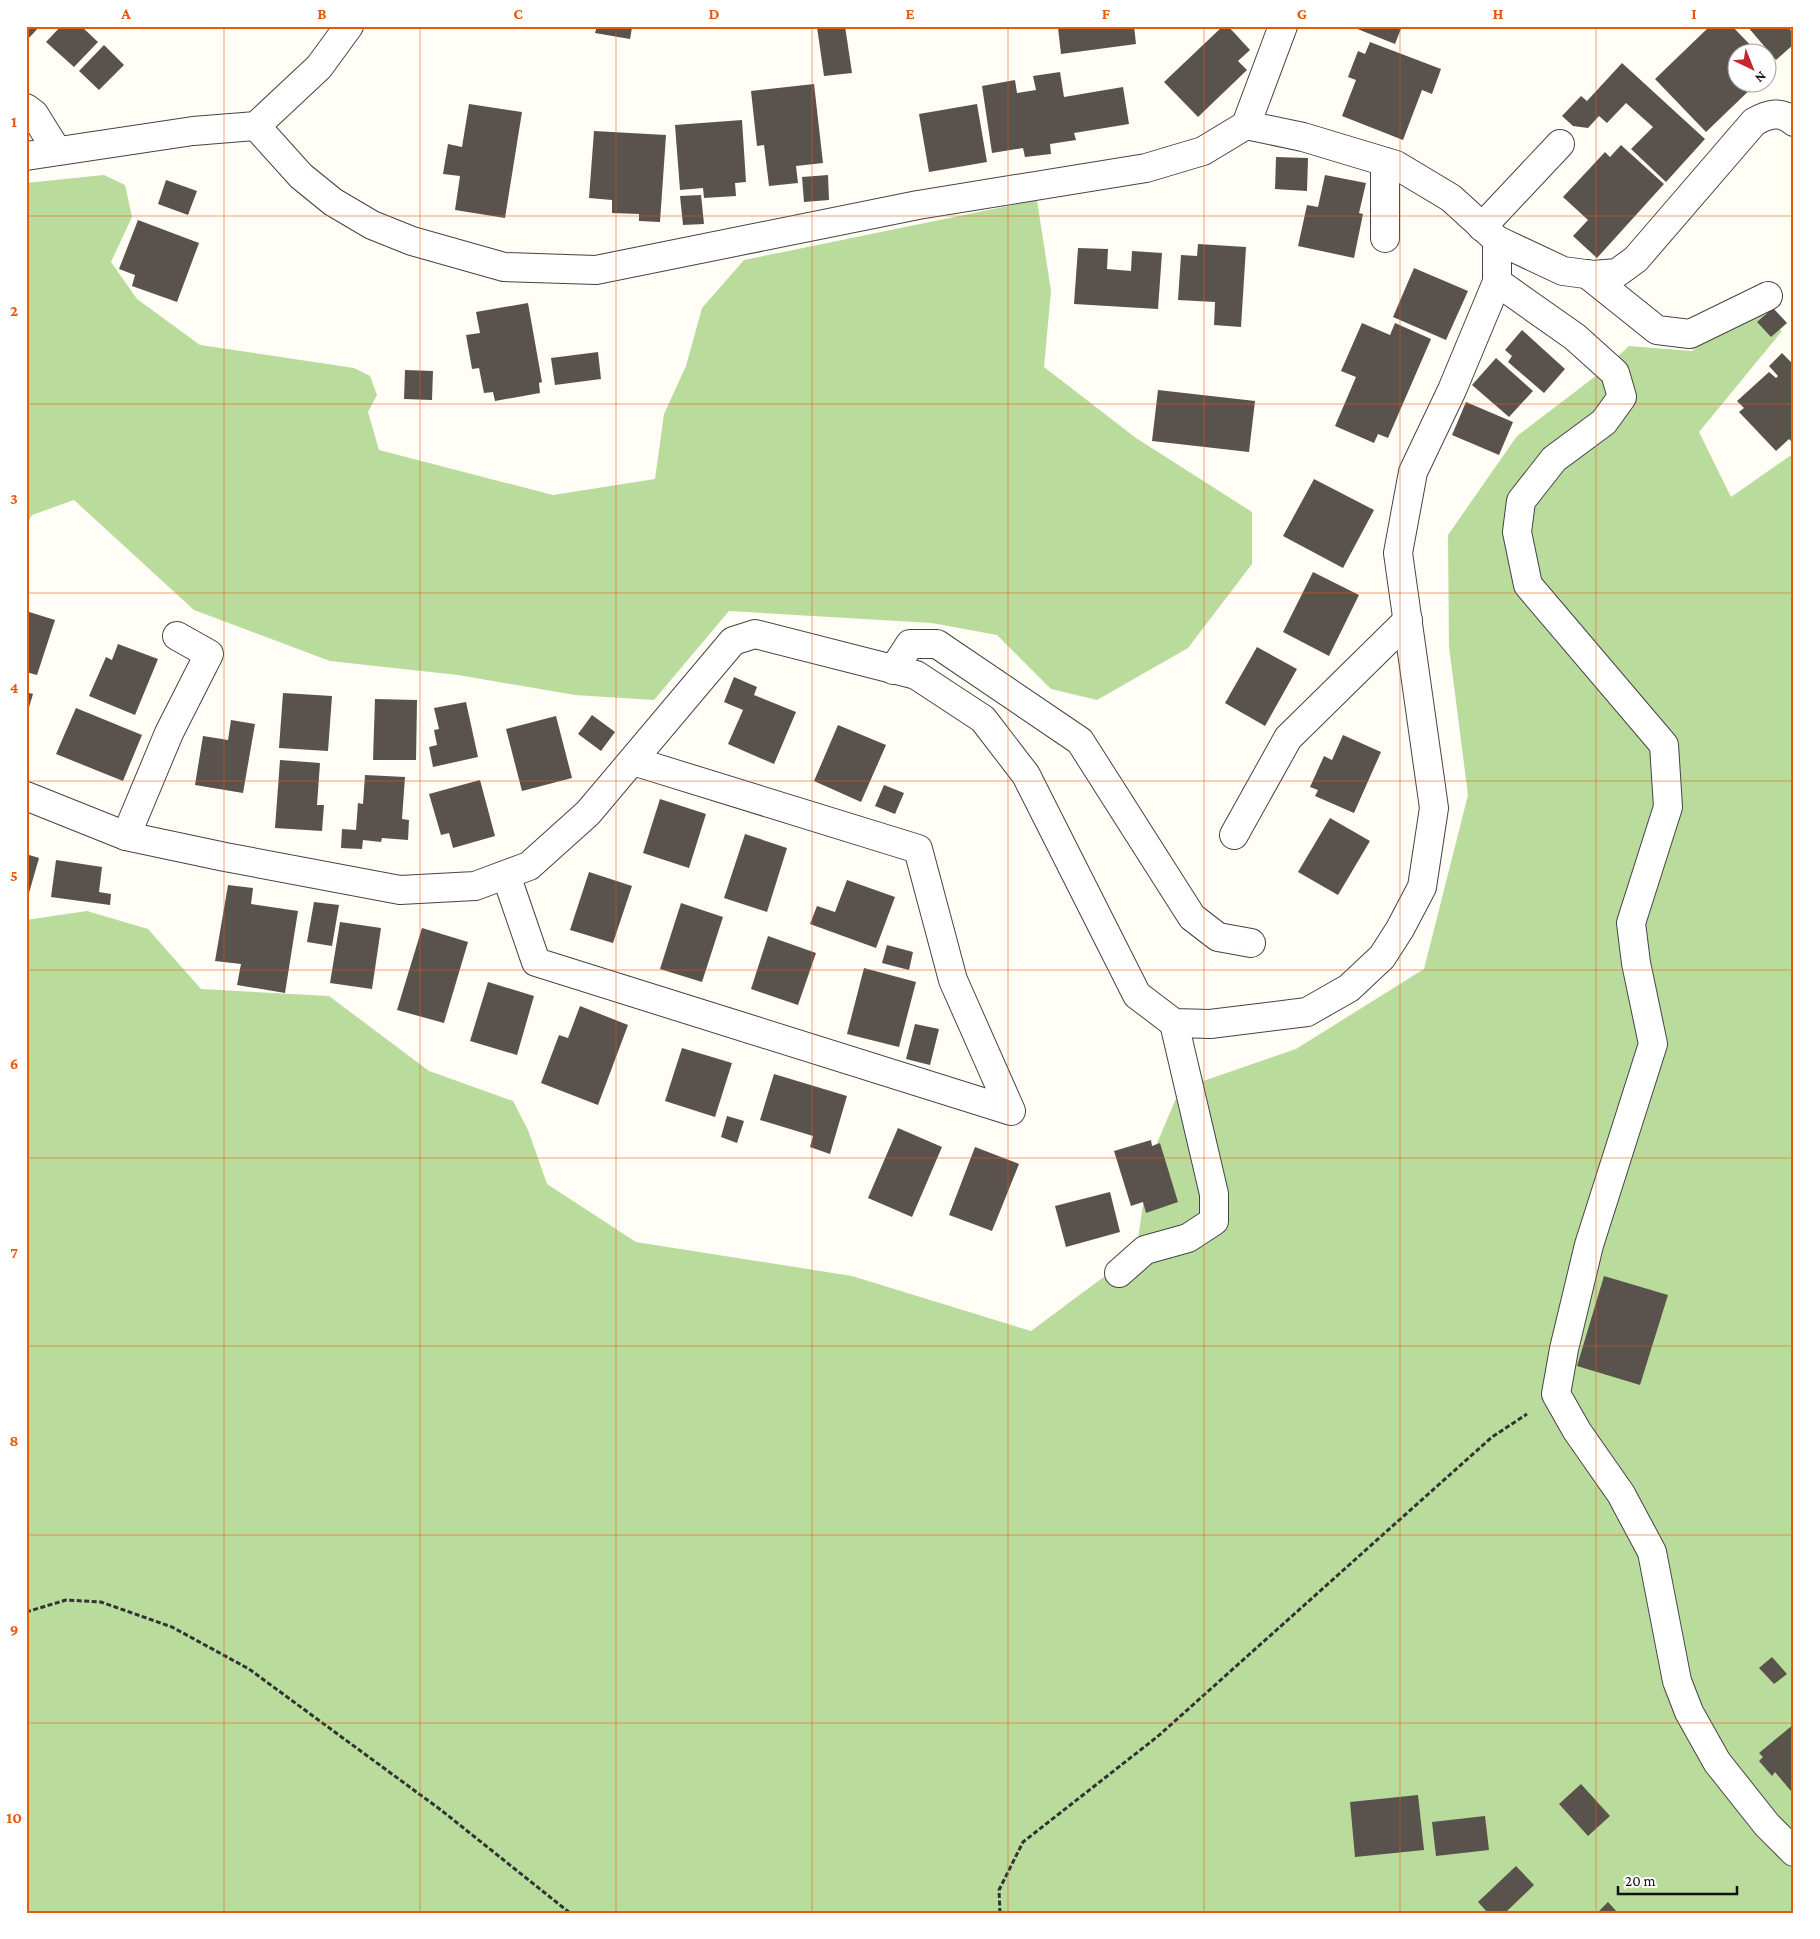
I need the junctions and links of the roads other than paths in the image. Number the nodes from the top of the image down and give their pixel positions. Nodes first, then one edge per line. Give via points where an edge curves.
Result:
1 (349, 26) edge
2 (1283, 26) edge
3 (26, 108) edge
4 (1794, 122) edge
5 (256, 126) junction
6 (1246, 126) junction
7 (1560, 144) dead end
8 (57, 151) junction
9 (26, 156) edge
10 (1385, 162) junction
11 (1490, 233) junction
12 (1384, 238) dead end
13 (1586, 274) junction
14 (1497, 282) junction
15 (1768, 296) dead end
16 (1408, 620) junction
17 (177, 636) dead end
18 (893, 670) junction
19 (633, 761) junction
20 (26, 796) edge
21 (1234, 835) dead end
22 (126, 836) junction
23 (506, 875) junction
24 (1251, 943) dead end
25 (1174, 1023) junction
26 (1120, 1274) dead end
27 (1794, 1852) edge

1 - 5 street via 319,67
2 - 6 street
3 - 8 street via 34,114
4 - 13 street via 1776,114 1754,122 1636,259 1616,273
5 - 6 street via 301,176 333,202 372,225 412,241 504,267 596,270 918,204 1146,168 1203,151
5 - 8 street
6 - 10 street via 1303,137
7 - 11 street
8 - 9 street
10 - 11 street via 1396,165 1451,198
10 - 12 street
11 - 13 street via 1563,271
11 - 14 street
13 - 15 street via 1657,330 1690,334
14 - 16 street via 1452,390 1413,472 1398,553
14 - 27 street via 1576,337 1615,373 1622,397 1604,422 1554,459 1521,502 1517,532 1528,585 1664,745 1668,807 1631,923 1636,963 1654,1044 1589,1246 1556,1394 1577,1431 1621,1494 1652,1552 1677,1682 1689,1712 1716,1762
16 - 21 street via 1288,738
16 - 25 street via 1434,808 1422,886 1400,929 1382,958 1361,978 1306,1012 1210,1024
17 - 22 street via 209,654 169,734
18 - 19 street via 775,637 755,634 733,641
18 - 24 street via 910,644 937,644 1080,741 1192,917 1218,937
18 - 25 street via 916,675 983,719 1026,775 1137,994
19 - 23 street via 581,819 528,866
19 - 23 street via 918,849 953,980 1011,1110 536,962
20 - 22 street
22 - 23 street via 400,890 475,886
25 - 26 street via 1214,1194 1214,1221 1188,1238 1145,1250

